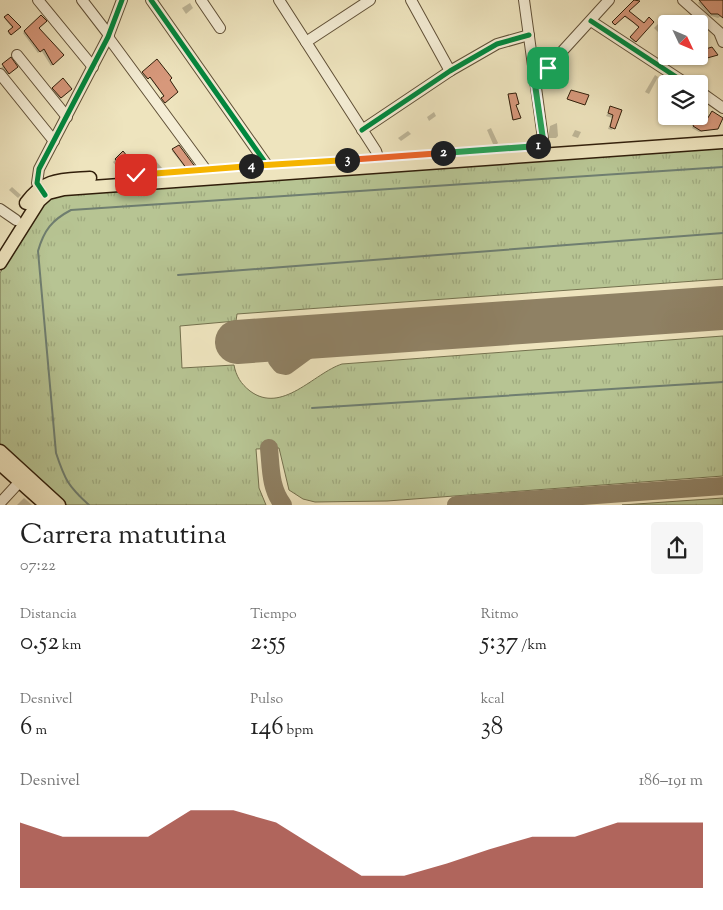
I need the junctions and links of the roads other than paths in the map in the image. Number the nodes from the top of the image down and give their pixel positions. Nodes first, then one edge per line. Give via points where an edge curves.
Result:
1 (38, 0) edge
2 (82, 0) edge
3 (122, 0) edge
4 (151, 0) edge
5 (201, 0) edge
6 (279, 0) edge
7 (370, 0) edge
8 (411, 0) edge
9 (524, 0) edge
10 (609, 0) edge
11 (690, 2) edge
12 (590, 21) junction
13 (220, 28) dead end
14 (108, 36) junction
15 (529, 36) junction
16 (306, 42) junction
17 (723, 42) edge
18 (17, 55) dead end
19 (93, 67) junction
20 (450, 71) junction
21 (533, 71) junction
22 (0, 74) edge
23 (673, 75) edge
24 (708, 98) edge
25 (723, 108) edge
26 (66, 118) junction
27 (362, 130) junction
28 (723, 134) edge
29 (54, 141) junction
30 (723, 142) edge
31 (544, 146) junction
32 (378, 157) junction
33 (267, 165) junction
34 (206, 170) junction
35 (42, 191) junction
36 (0, 209) edge
37 (16, 220) junction
38 (0, 247) edge
39 (0, 263) edge
40 (0, 451) edge
41 (0, 464) edge
42 (23, 479) junction
43 (0, 503) edge
44 (46, 505) edge
45 (59, 505) edge

1 - 19 street
2 - 14 street
3 - 14 street
4 - 33 street
5 - 13 street
6 - 16 street
7 - 16 street
8 - 20 street
9 - 15 street
10 - 12 street
11 - 17 street via 719,32
12 - 21 street via 548,68
12 - 23 street
14 - 19 street
14 - 34 street
15 - 20 street via 497,44
15 - 21 street
16 - 27 street
18 - 26 street
19 - 26 street
20 - 27 street
21 - 31 street
22 - 29 street
24 - 25 street
26 - 29 street
27 - 32 street
28 - 31 main road
29 - 35 street via 39,170 37,183
30 - 35 main road
31 - 32 main road
32 - 33 main road
33 - 34 main road
34 - 35 main road via 54,181
35 - 37 main road
35 - 39 main road
36 - 37 street
37 - 38 main road
40 - 42 main road
41 - 42 main road
42 - 43 street
42 - 44 main road
42 - 45 main road

